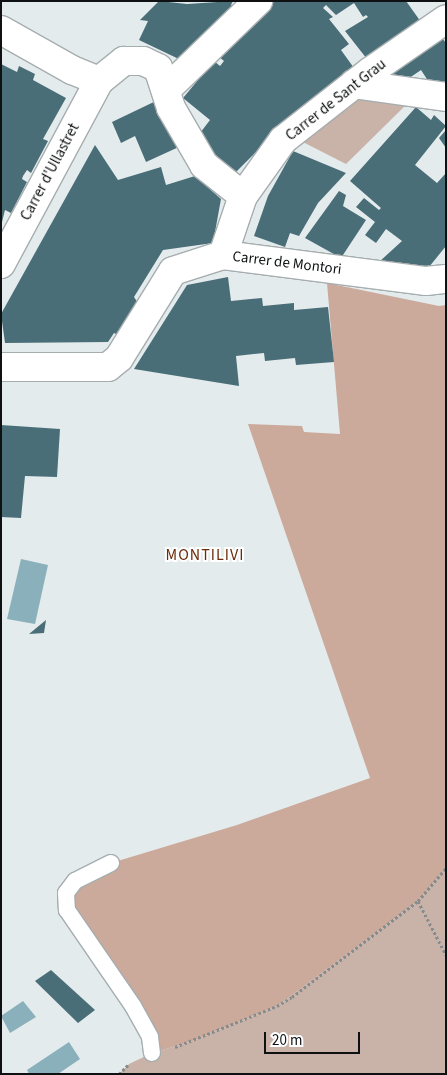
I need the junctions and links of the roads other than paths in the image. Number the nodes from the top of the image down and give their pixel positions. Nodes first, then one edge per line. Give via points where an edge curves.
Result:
1 (258, 1) edge
2 (446, 19) edge
3 (1, 30) edge
4 (99, 81) junction
5 (354, 84) junction
6 (167, 89) junction
7 (446, 97) edge
8 (243, 196) junction
9 (223, 255) junction
10 (1, 264) edge
11 (446, 279) edge
12 (1, 367) edge
13 (111, 863) dead end
14 (152, 1053) road end

1 - 6 street
2 - 5 street, Carrer de Sant Grau
3 - 4 street via 72,70
4 - 6 street, Carrer d'Ullastret via 124,61 143,61 158,68
4 - 10 street, Carrer d'Ullastret
5 - 7 street
5 - 8 street, Carrer de Sant Grau via 283,140
6 - 8 street via 172,108 204,165
8 - 9 street, Carrer de Sant Grau
9 - 11 street, Carrer de Montori via 426,281
9 - 12 street, Carrer de Montori via 174,271 119,358 108,367
13 - 14 lane via 75,880 66,893 67,910 133,1006 150,1037

